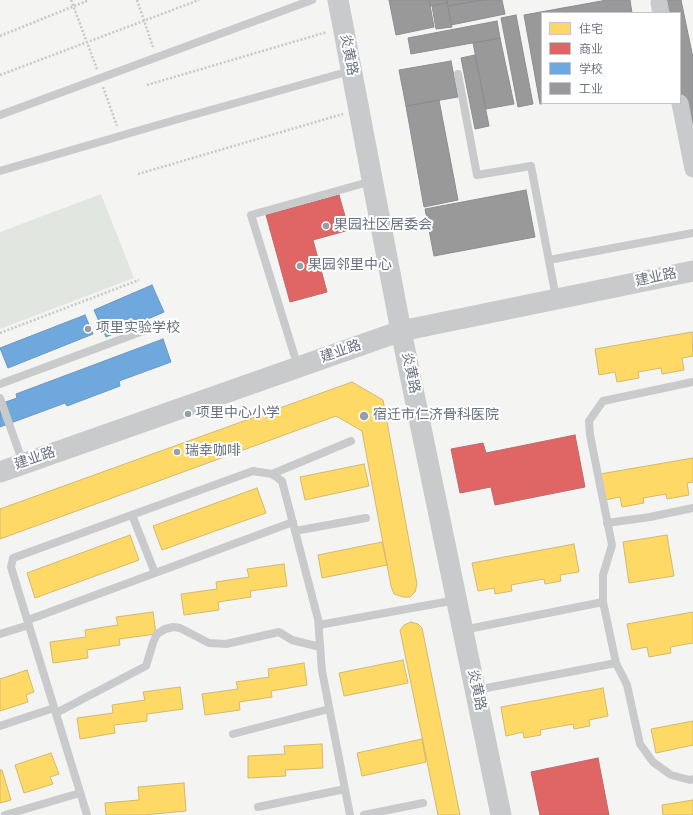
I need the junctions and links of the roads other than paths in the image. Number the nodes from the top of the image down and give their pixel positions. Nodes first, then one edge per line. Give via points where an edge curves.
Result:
1 (312, 0) edge
2 (338, 0) edge
3 (351, 71) junction
4 (458, 74) dead end
5 (680, 104) edge
6 (0, 115) edge
7 (693, 169) edge
8 (0, 171) edge
9 (372, 181) junction
10 (693, 233) edge
11 (549, 260) junction
12 (693, 270) edge
13 (557, 299) junction
14 (154, 327) dead end
15 (402, 331) junction
16 (298, 367) junction
17 (693, 382) edge
18 (0, 384) edge
19 (0, 398) edge
20 (351, 441) dead end
21 (24, 463) junction
22 (0, 472) edge
23 (272, 474) junction
24 (693, 508) edge
25 (132, 515) junction
26 (366, 518) dead end
27 (293, 522) junction
28 (608, 523) junction
29 (295, 531) junction
30 (155, 573) junction
31 (457, 599) junction
32 (603, 602) junction
33 (28, 623) junction
34 (319, 626) junction
35 (463, 630) junction
36 (0, 634) edge
37 (320, 647) junction
38 (616, 662) junction
39 (476, 690) junction
40 (329, 709) junction
41 (55, 710) junction
42 (0, 726) edge
43 (232, 734) dead end
44 (693, 779) edge
45 (345, 789) junction
46 (80, 793) junction
47 (424, 803) dead end
48 (258, 807) dead end
49 (5, 815) edge
50 (87, 815) edge
51 (350, 815) edge
52 (364, 815) edge
53 (501, 815) edge

1 - 6 lane
2 - 3 street, 炎黄路
3 - 8 lane
3 - 9 street, 炎黄路
4 - 11 lane via 477,175 531,166
5 - 7 street
9 - 15 street, 炎黄路
9 - 16 lane via 250,215
10 - 11 lane
11 - 13 lane
12 - 13 street, 建业路
13 - 15 street, 建业路
14 - 18 lane
15 - 16 street, 建业路
15 - 31 street, 炎黄路
16 - 21 street, 建业路
17 - 28 lane via 603,401 589,421
19 - 21 lane
20 - 23 lane
21 - 22 street, 建业路
23 - 25 lane via 252,471
23 - 27 lane via 282,482
24 - 28 lane
25 - 30 lane
25 - 33 lane via 13,558 11,567
26 - 29 lane
27 - 29 lane
27 - 30 lane
28 - 32 lane via 612,545 603,575
29 - 34 lane
30 - 33 lane
31 - 34 lane
31 - 35 street, 炎黄路
32 - 35 lane
32 - 38 lane
33 - 36 lane
33 - 41 lane
34 - 37 lane
35 - 39 street, 炎黄路
37 - 40 lane
37 - 41 lane via 292,640 279,632 226,644 209,643 180,628 165,629 157,634 152,643 146,666
38 - 39 lane
38 - 44 lane via 627,685 640,744 653,762 671,775
39 - 53 street, 炎黄路
40 - 43 lane
40 - 45 lane
41 - 42 lane
41 - 46 lane
45 - 48 lane
45 - 51 lane
46 - 49 lane
46 - 50 lane
47 - 52 lane

